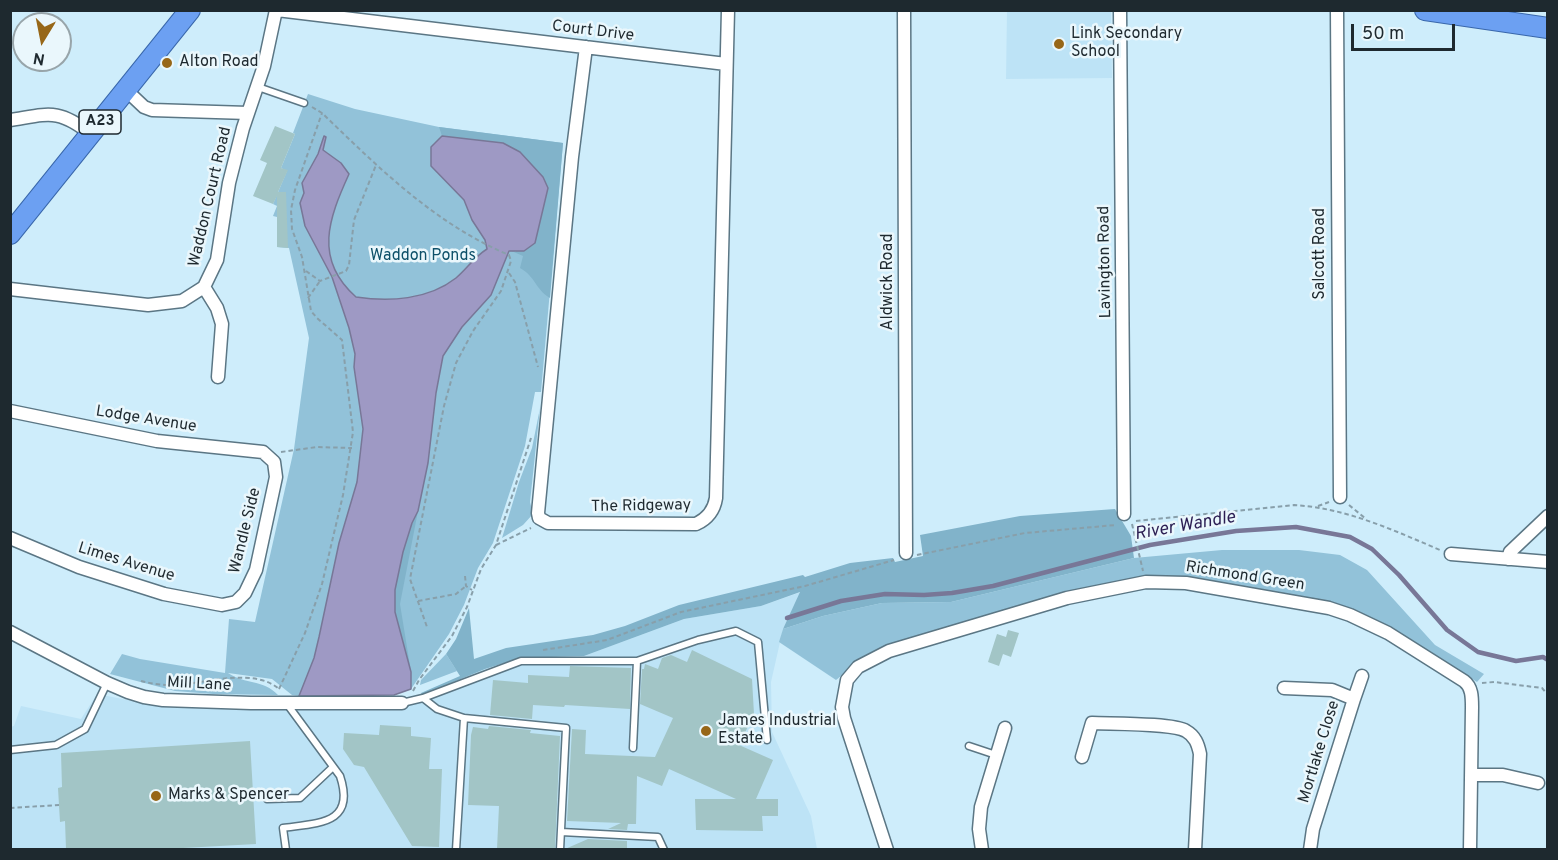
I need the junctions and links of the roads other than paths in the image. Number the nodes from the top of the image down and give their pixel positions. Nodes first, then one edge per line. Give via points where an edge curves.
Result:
1 (190, 10) edge
2 (277, 10) edge
3 (728, 10) edge
4 (904, 10) edge
5 (1120, 10) edge
6 (1337, 10) edge
7 (1425, 10) edge
8 (1446, 12) edge
9 (1548, 28) edge
10 (586, 48) junction
11 (726, 64) junction
12 (258, 87) junction
13 (126, 90) junction
14 (304, 103) road end
15 (248, 113) junction
16 (10, 120) edge
17 (91, 134) junction
18 (10, 234) edge
19 (204, 287) junction
20 (10, 289) edge
21 (218, 377) dead end
22 (10, 411) edge
23 (274, 462) joint
24 (1340, 497) dead end
25 (1548, 516) edge
26 (1121, 517) road end
27 (10, 538) edge
28 (1451, 554) road end
29 (906, 556) road end
30 (1508, 559) junction
31 (1548, 562) edge
32 (236, 602) joint
33 (10, 632) edge
34 (637, 661) junction
35 (1362, 676) dead end
36 (107, 682) junction
37 (1284, 688) dead end
38 (423, 698) junction
39 (1354, 699) junction
40 (402, 703) joint
41 (286, 704) junction
42 (464, 717) junction
43 (1005, 728) dead end
44 (767, 740) dead end
45 (969, 746) dead end
46 (633, 748) dead end
47 (10, 750) edge
48 (997, 755) junction
49 (1082, 758) dead end
50 (333, 767) junction
51 (1471, 775) junction
52 (1538, 783) dead end
53 (267, 799) dead end
54 (561, 832) junction
55 (286, 849) edge
56 (456, 849) edge
57 (560, 849) edge
58 (664, 849) edge
59 (887, 849) edge
60 (982, 849) edge
61 (1195, 849) edge
62 (1310, 849) edge
63 (1470, 849) edge

1 - 13 highway, A23
2 - 10 street, Court Drive
2 - 12 street, Waddon Court Road
3 - 11 street, The Ridgeway
4 - 29 street, Aldwick Road
5 - 26 street, Lavington Road
6 - 24 street, Salcott Road
7 - 8 highway
8 - 9 highway
10 - 11 street, Court Drive
10 - 11 street, The Ridgeway via 538,504 539,518 548,524 696,524 708,516 715,504
12 - 14 lane
12 - 15 street, Waddon Court Road
13 - 15 street via 152,110
13 - 17 highway, A23
15 - 19 street, Waddon Court Road via 230,183 218,260
16 - 17 street via 61,115
17 - 18 highway, A23
19 - 20 street, Waddon Court Road via 182,301 148,305
19 - 21 street, Waddon Court Road via 222,324
22 - 23 street, Lodge Avenue via 157,441 263,452
23 - 32 street, Wandle Side via 276,477 256,570
25 - 30 street via 1510,552
27 - 32 street, Limes Avenue via 79,567 164,594 222,605
28 - 30 street
30 - 31 street
33 - 36 street, Mill Lane
34 - 38 lane via 521,661
34 - 44 lane via 736,631 758,642
34 - 46 lane
35 - 39 street
36 - 41 street, Mill Lane via 128,692 163,700
36 - 47 lane via 86,729 56,745
37 - 39 street, Mortlake Close via 1332,690
38 - 40 lane
38 - 42 lane via 437,709
39 - 62 street, Mortlake Close
40 - 41 street, Mill Lane
41 - 50 lane
42 - 54 lane via 566,728
42 - 56 lane
43 - 48 street
45 - 48 lane
48 - 60 street via 979,818
49 - 61 street via 1092,723 1176,727 1191,734 1200,754
50 - 53 lane via 300,798
50 - 55 lane via 344,788 338,815 284,828
51 - 52 street
51 - 59 street, Richmond Green via 1472,707 1468,684 1388,633 1329,608 1186,583 1146,582 1067,598 889,651 858,668 847,680 842,707
51 - 63 street
54 - 57 lane
54 - 58 lane via 658,837

